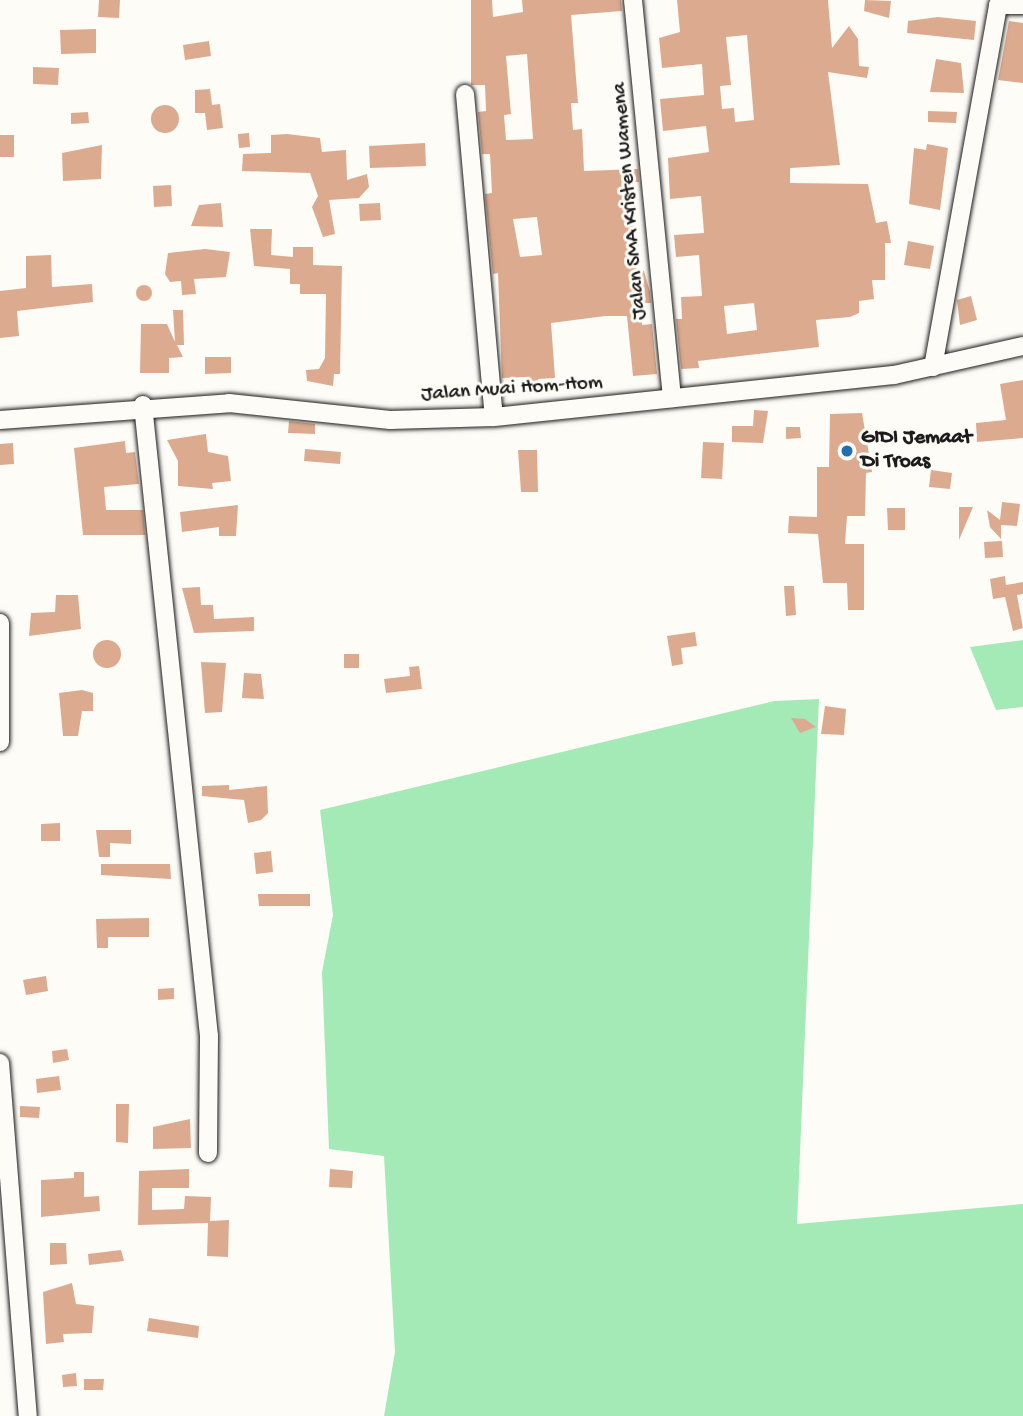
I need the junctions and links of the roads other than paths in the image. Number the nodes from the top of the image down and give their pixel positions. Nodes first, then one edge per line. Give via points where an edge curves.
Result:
1 (633, 0) edge
2 (999, 3) edge
3 (1023, 5) edge
4 (466, 94) dead end
5 (1023, 346) edge
6 (933, 367) junction
7 (672, 398) junction
8 (144, 405) junction
9 (494, 417) junction
10 (0, 420) edge
11 (0, 623) edge
12 (0, 742) edge
13 (0, 1063) edge
14 (208, 1153) dead end
15 (28, 1416) edge

1 - 7 street, Jalan SMA Kristen Wamena
2 - 3 street
2 - 6 street
4 - 9 street
5 - 6 street, Jalan Muai Hom-Hom
6 - 7 street, Jalan Muai Hom-Hom
7 - 9 street, Jalan Muai Hom-Hom
8 - 9 street, Jalan Muai Hom-Hom via 268,404 390,419
8 - 10 street, Jalan Muai Hom-Hom
8 - 14 street via 209,1036
11 - 12 street
13 - 15 street

